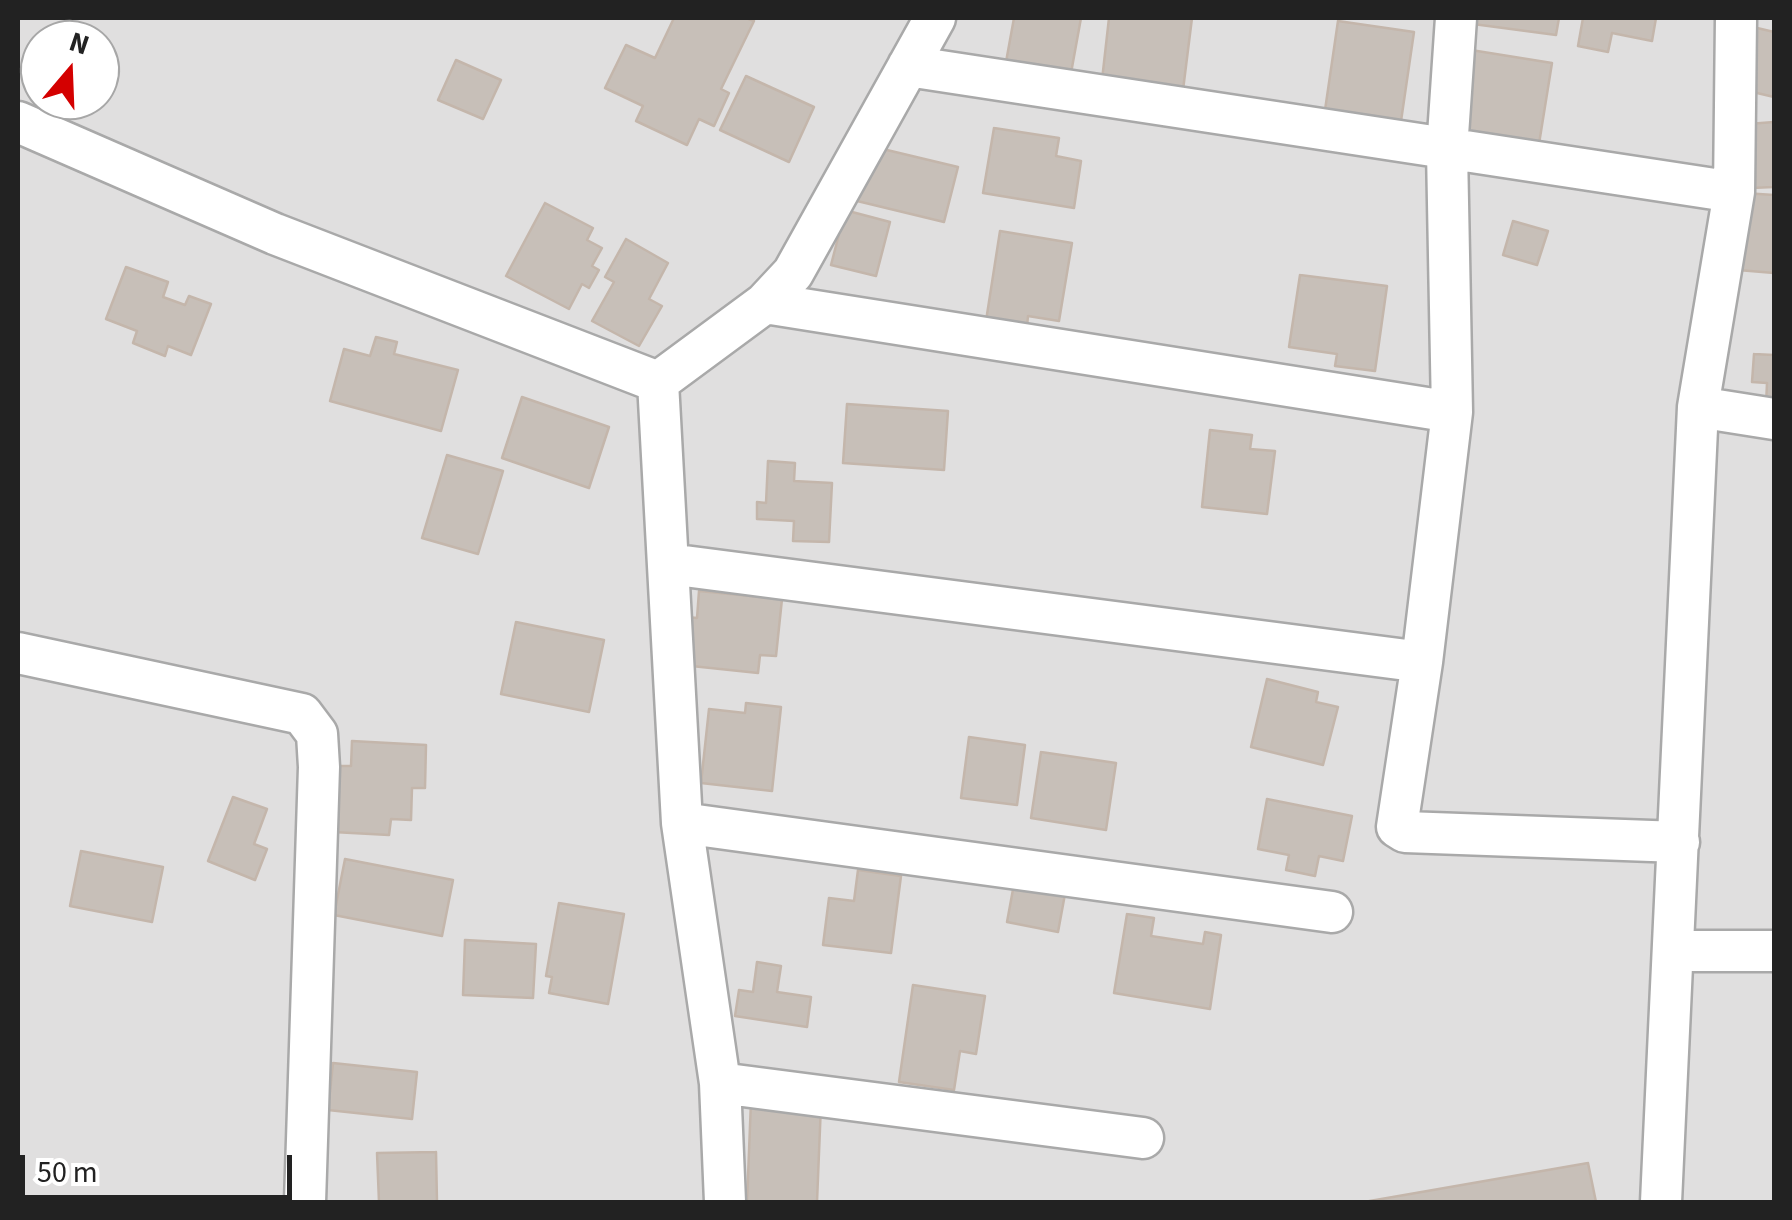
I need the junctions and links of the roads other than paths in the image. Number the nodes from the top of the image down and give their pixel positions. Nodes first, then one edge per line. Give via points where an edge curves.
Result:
1 (935, 18) edge
2 (1456, 18) edge
3 (1736, 18) edge
4 (908, 66) junction
5 (18, 122) edge
6 (1447, 150) junction
7 (1734, 192) junction
8 (765, 303) junction
9 (658, 382) junction
10 (1698, 407) junction
11 (1452, 412) junction
12 (1774, 419) edge
13 (669, 564) junction
14 (18, 652) edge
15 (1422, 662) junction
16 (682, 823) junction
17 (1679, 842) junction
18 (1332, 912) dead end
19 (1674, 951) junction
20 (1774, 951) edge
21 (720, 1083) junction
22 (1142, 1138) dead end
23 (305, 1202) edge
24 (725, 1202) edge
25 (1661, 1202) edge

1 - 4 street
2 - 6 street
3 - 7 street
4 - 6 street
4 - 8 street via 793,274
5 - 9 street via 275,234
6 - 7 street
6 - 11 street
7 - 10 street
8 - 9 street
8 - 11 street
9 - 13 street
10 - 12 street
10 - 17 street
11 - 15 street
13 - 15 street
13 - 16 street
14 - 23 street via 302,714 317,734
15 - 17 street via 1397,827
16 - 18 street
16 - 21 street
17 - 19 street
19 - 20 street
19 - 25 street
21 - 22 street
21 - 24 street

